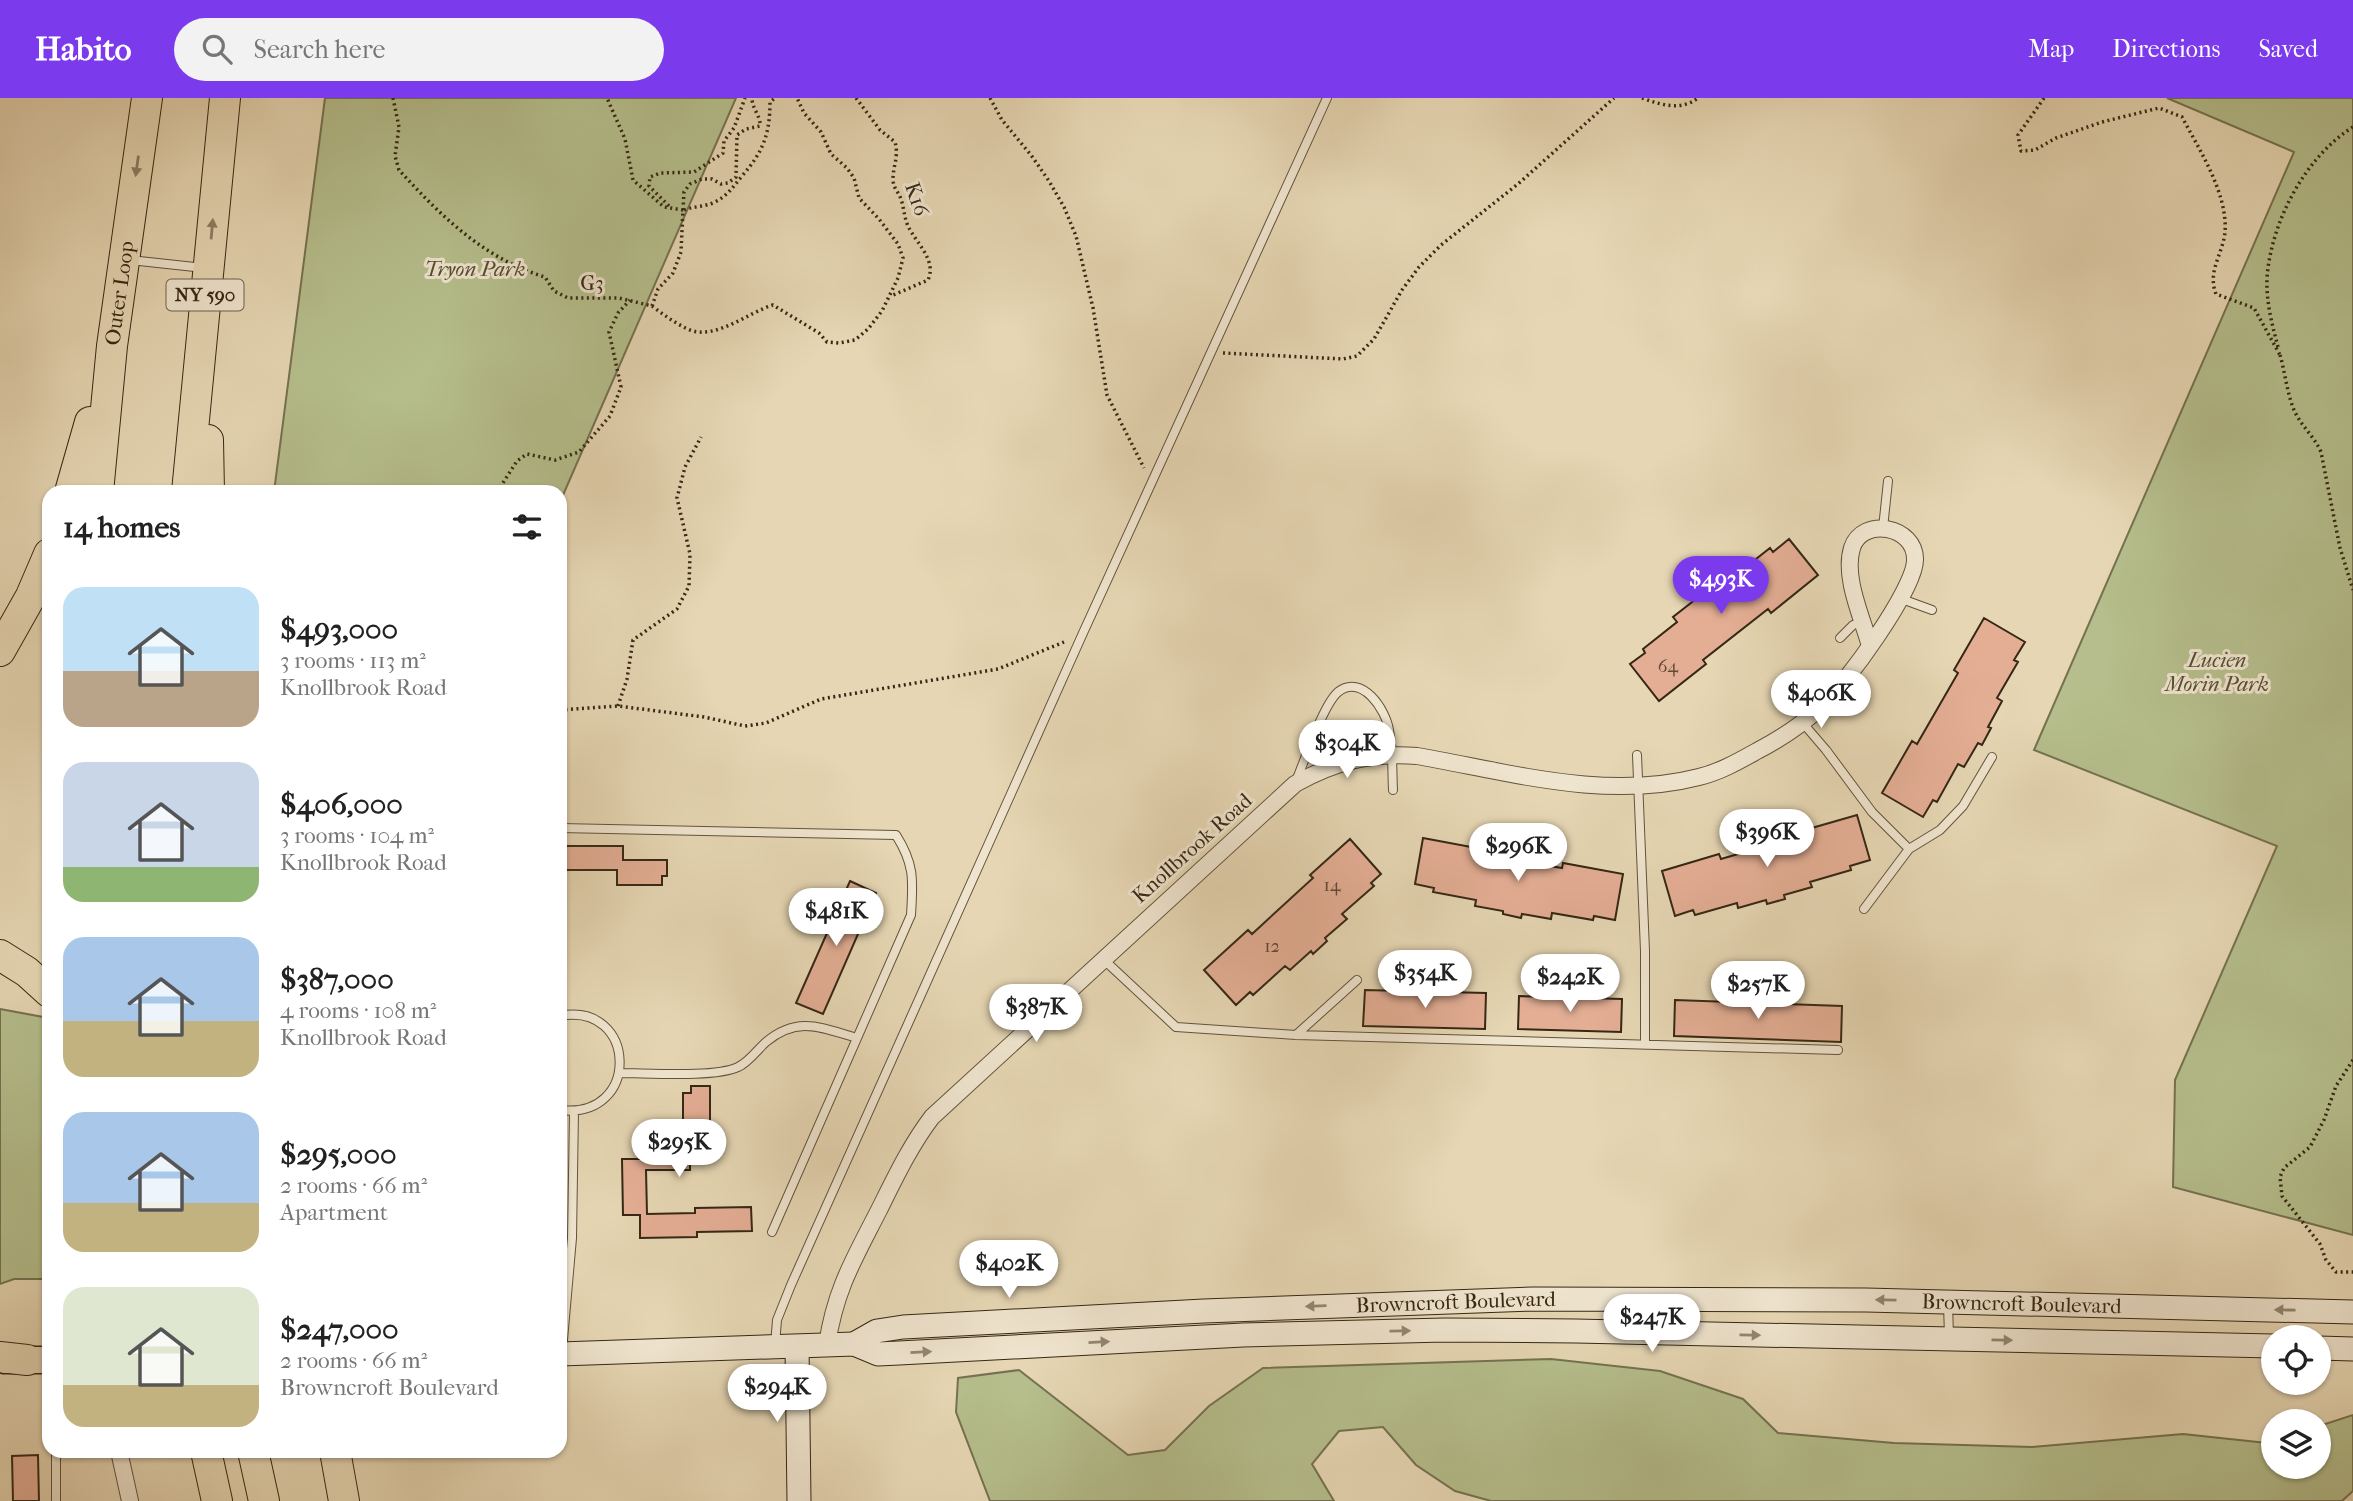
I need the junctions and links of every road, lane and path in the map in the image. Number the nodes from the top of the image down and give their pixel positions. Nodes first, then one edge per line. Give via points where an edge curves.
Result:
1 (147, 98) edge
2 (225, 98) edge
3 (393, 98) edge
4 (607, 98) edge
5 (745, 98) edge
6 (752, 98) edge
7 (775, 98) edge
8 (797, 98) edge
9 (856, 98) edge
10 (990, 98) edge
11 (1328, 98) edge
12 (1614, 98) edge
13 (1642, 98) edge
14 (1698, 98) edge
15 (2044, 98) edge
16 (2353, 127) edge
17 (683, 210) junction
18 (122, 269) junction
19 (208, 272) junction
20 (889, 297) junction
21 (630, 300) junction
22 (652, 306) junction
23 (2280, 355) junction
24 (1209, 358) junction
25 (701, 438) dead end
26 (1888, 481) dead end
27 (1152, 482) junction
28 (72, 485) edge
29 (99, 485) edge
30 (188, 485) edge
31 (209, 485) edge
32 (502, 485) edge
33 (1883, 528) junction
34 (42, 570) edge
35 (2353, 590) edge
36 (1899, 598) junction
37 (1931, 610) dead end
38 (1864, 622) junction
39 (1083, 633) junction
40 (1840, 638) dead end
41 (1870, 646) junction
42 (0, 651) edge
43 (618, 706) junction
44 (567, 710) edge
45 (1802, 722) junction
46 (1391, 754) junction
47 (1637, 755) dead end
48 (1992, 757) dead end
49 (1295, 784) junction
50 (1638, 787) junction
51 (1393, 790) dead end
52 (567, 828) edge
53 (1909, 849) junction
54 (1864, 909) dead end
55 (0, 955) edge
56 (1102, 958) junction
57 (1357, 980) dead end
58 (42, 986) edge
59 (567, 1015) edge
60 (1296, 1035) junction
61 (857, 1038) junction
62 (1645, 1043) junction
63 (1838, 1050) dead end
64 (2353, 1060) edge
65 (620, 1073) junction
66 (567, 1110) edge
67 (574, 1111) junction
68 (772, 1232) dead end
69 (2353, 1272) edge
70 (567, 1291) edge
71 (1948, 1302) junction
72 (2353, 1312) edge
73 (1030, 1320) junction
74 (1949, 1339) junction
75 (855, 1344) junction
76 (827, 1345) junction
77 (1031, 1346) junction
78 (2261, 1346) edge
79 (786, 1347) junction
80 (2331, 1348) edge
81 (2353, 1349) edge
82 (567, 1354) edge
83 (55, 1458) edge
84 (121, 1458) edge
85 (208, 1458) edge
86 (255, 1458) edge
87 (336, 1458) edge
88 (56, 1501) edge
89 (130, 1501) edge
90 (217, 1501) edge
91 (264, 1501) edge
92 (344, 1501) edge
93 (799, 1501) edge

1 -> 18 highway, Outer Loop
19 -> 2 highway, NY 590
3 - 21 path, G3 / G3 via 399,127 395,156 399,170 462,233 524,271 545,277 554,291 568,298
4 - 17 path via 625,139 633,180 664,207
5 - 17 path via 724,141 723,153 694,172 649,177 649,186 666,206
6 - 17 path via 760,126 737,135 736,177 728,183 702,179 690,184 684,192
7 - 17 path via 770,102 768,127 756,161 718,201
8 - 20 path via 831,154 854,178 859,198 898,244 903,258
9 - 20 path, K16 / K16 via 895,142 894,187 931,273 928,280
10 - 27 path via 1064,207 1076,236 1093,308 1107,395
11 - 24 lane
12 - 24 path via 1419,267 1374,339 1357,356 1224,353
13 - 14 path via 1660,105 1688,105
15 - 23 path via 2018,135 2021,151 2035,150 2102,122 2159,108 2182,117 2222,199 2225,232 2211,281 2216,294 2253,308
16 - 23 path via 2313,164 2288,204 2275,237 2267,278 2269,313
17 - 22 path via 681,252
18 - 19 lane
18 - 28 highway via 101,379
18 - 29 highway, Outer Loop
19 - 30 highway, NY 590
19 - 31 highway
20 - 22 path, G3 via 868,329 855,340 839,344 827,342 773,304 713,332 694,332
21 - 22 path, G3 / G3
21 - 32 path via 609,332 621,387 610,416 579,452 555,460 527,454
23 - 35 path via 2293,409 2321,452
24 - 27 lane
25 - 43 path via 685,467 677,498 690,554 689,586 677,609 633,640
26 - 33 lane
27 - 39 lane
33 - 36 street, Knollbrook Road via 1905,537 1916,558
33 - 38 street via 1867,532 1852,550 1850,580
34 - 42 highway
36 - 37 lane
36 - 41 street, Knollbrook Road
38 - 40 lane via 1853,625
38 - 41 street
39 - 43 path via 998,669 821,699 756,725
39 - 79 lane via 791,1285 777,1320
41 - 45 street, Knollbrook Road via 1832,697
43 - 44 path
45 - 50 street, Knollbrook Road via 1732,765 1701,777
45 - 53 lane via 1872,812
46 - 49 street, Knollbrook Road via 1336,764
46 - 49 lane via 1385,717 1367,691 1347,688 1329,702
46 - 50 street, Knollbrook Road via 1572,784
46 - 51 lane
47 - 50 lane
48 - 53 lane via 1963,806 1940,830
49 - 56 street, Knollbrook Road
50 - 62 lane
52 - 61 lane via 896,835 913,873 911,915
53 - 54 lane
55 - 58 highway
56 - 60 lane via 1176,1027
56 - 76 street, Knollbrook Road via 940,1107 923,1129 844,1279
57 - 60 lane
59 - 65 lane via 594,1019 607,1028 621,1057
60 - 62 lane
61 - 65 lane via 820,1027 794,1026 769,1040 739,1067 709,1073
61 - 68 lane
62 - 63 lane
64 - 69 path via 2309,1147 2280,1177 2282,1196 2320,1244 2330,1267 2336,1272
65 - 67 lane via 603,1100
66 - 67 lane
67 - 70 lane
72 -> 71 main road, Browncroft Boulevard
71 -> 73 main road, Browncroft Boulevard via 1534,1299
71 - 74 lane
73 - 75 main road, Browncroft Boulevard via 890,1328
73 - 77 lane
77 -> 74 main road, Browncroft Boulevard via 1458,1330
74 -> 78 main road, Browncroft Boulevard
75 - 76 main road, Browncroft Boulevard
75 -> 77 main road, Browncroft Boulevard via 878,1354
76 - 79 main road, Browncroft Boulevard
79 - 82 main road, Browncroft Boulevard
79 - 93 main road
80 - 81 main road
83 - 88 lane
84 - 89 street
85 - 90 highway
86 - 91 highway
87 - 92 highway

